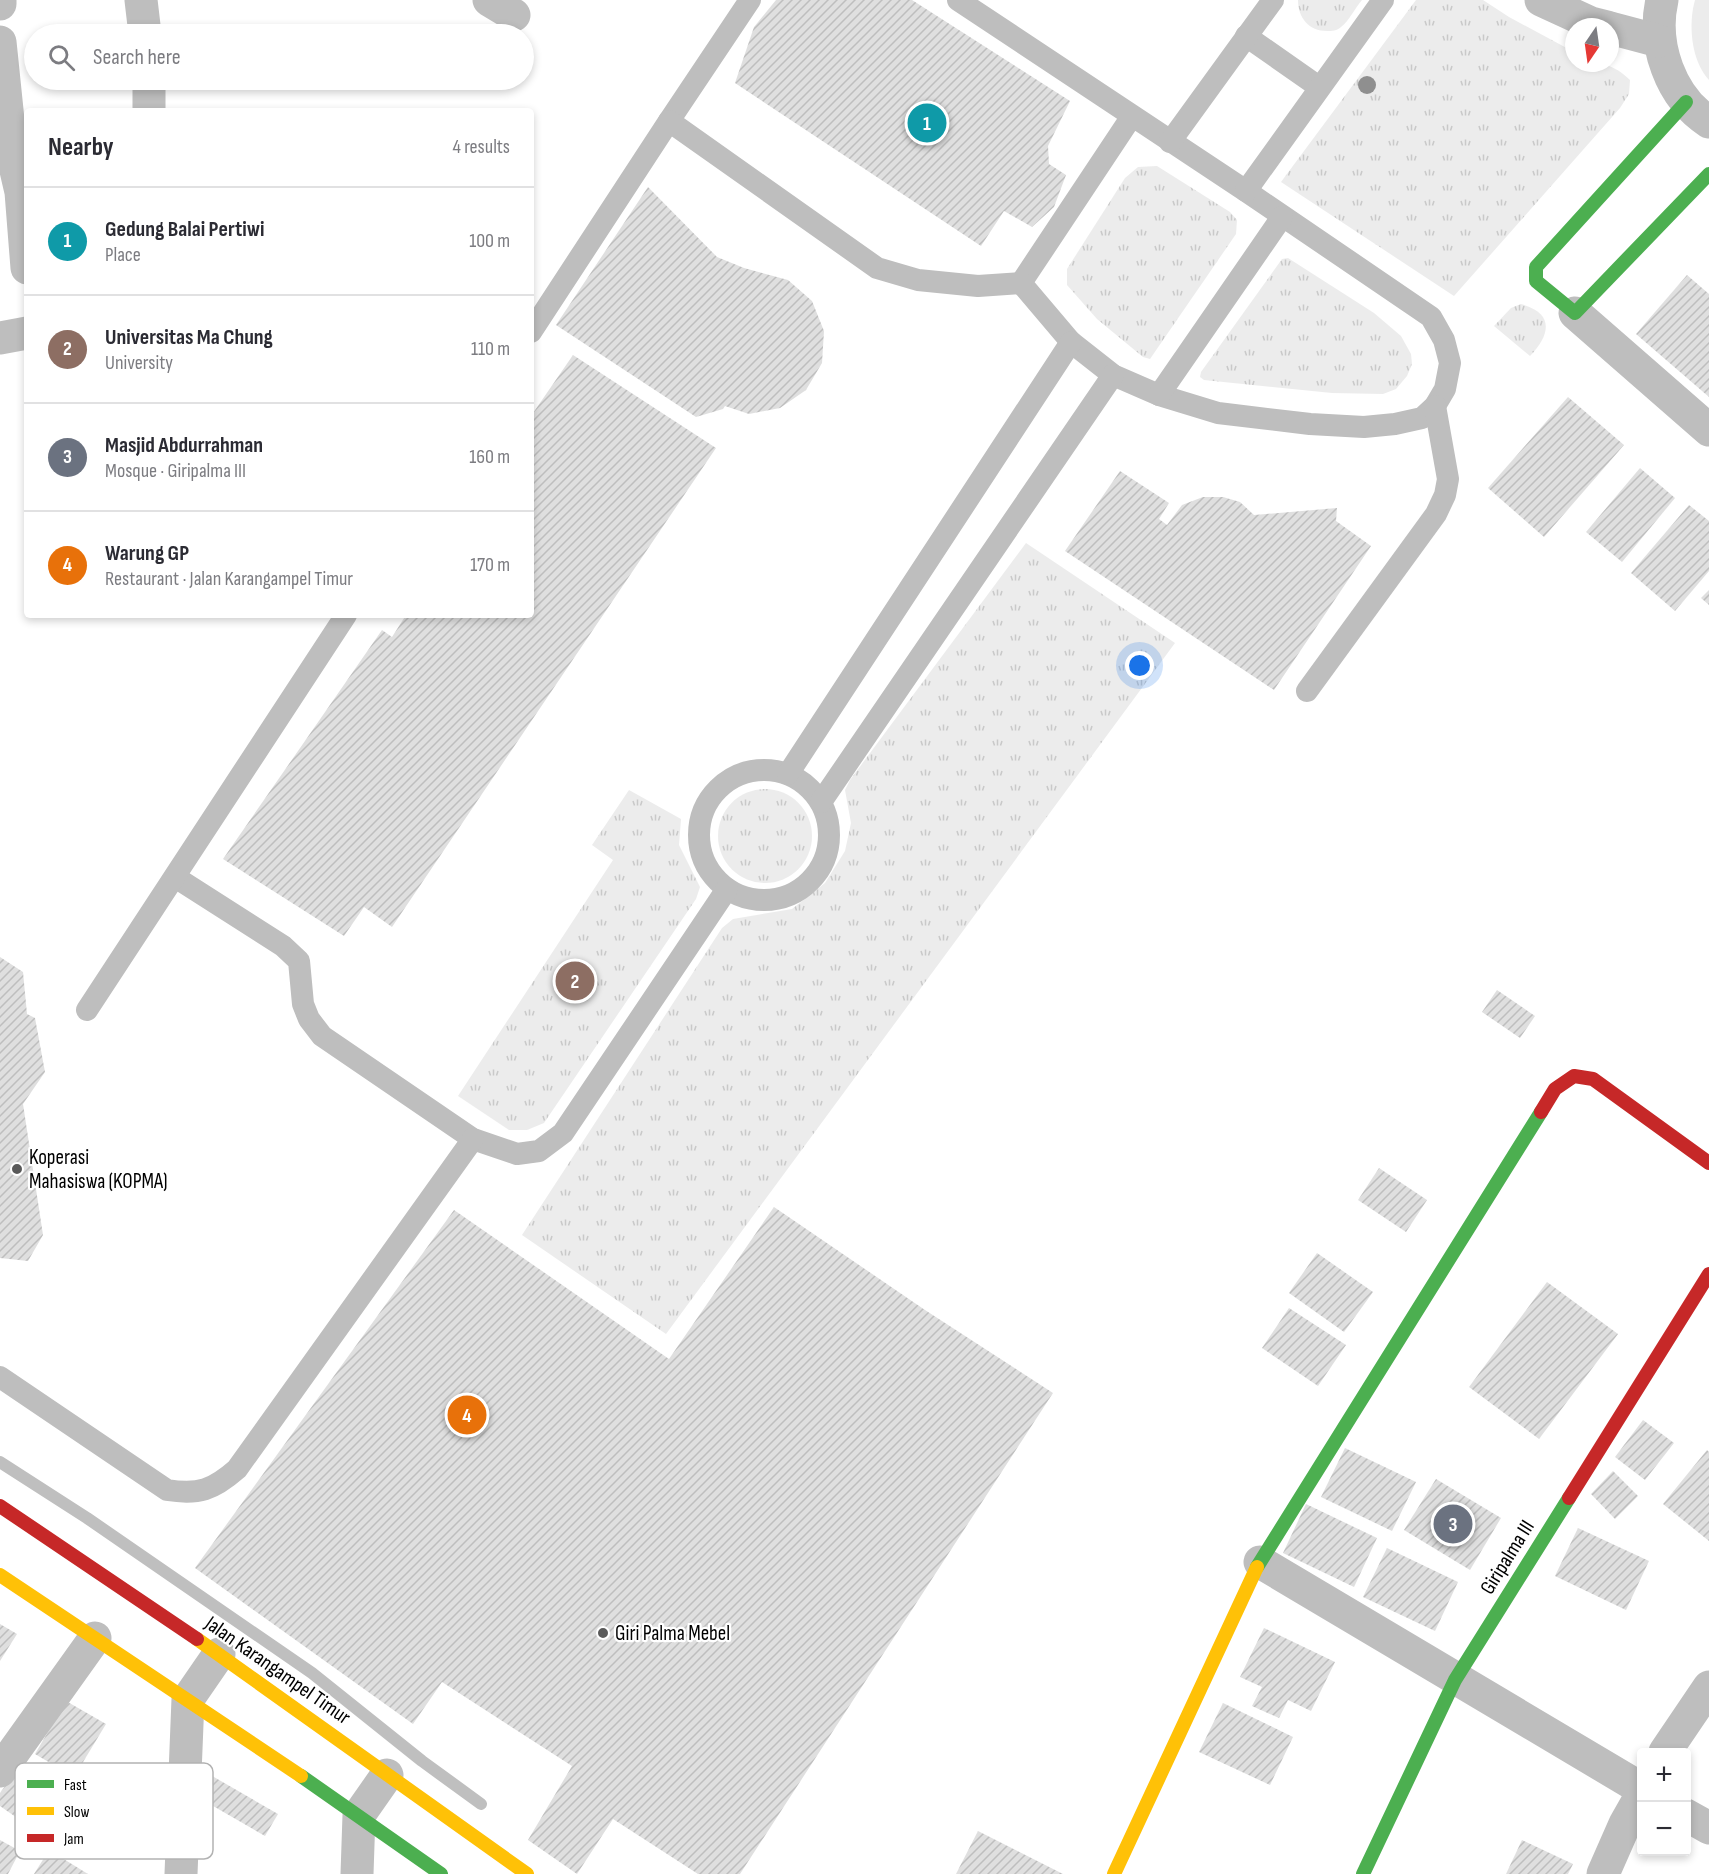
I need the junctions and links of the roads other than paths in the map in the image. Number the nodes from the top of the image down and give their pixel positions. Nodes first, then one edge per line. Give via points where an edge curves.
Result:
1 (141, 0) edge
2 (750, 0) edge
3 (958, 0) edge
4 (1272, 0) edge
5 (1383, 0) edge
6 (1541, 0) edge
7 (1662, 0) edge
8 (1580, 18) edge
9 (144, 24) edge
10 (1619, 30) edge
11 (1246, 36) junction
12 (1659, 41) junction
13 (0, 42) edge
14 (1319, 87) junction
15 (149, 90) edge
16 (149, 108) edge
17 (1698, 112) edge
18 (1132, 116) junction
19 (669, 121) junction
20 (1170, 142) junction
21 (1709, 174) edge
22 (1246, 191) junction
23 (24, 194) edge
24 (1282, 217) junction
25 (1020, 283) junction
26 (1575, 313) junction
27 (534, 327) edge
28 (24, 334) edge
29 (0, 338) edge
30 (1071, 342) junction
31 (1113, 375) junction
32 (1159, 395) junction
33 (1435, 406) junction
34 (1709, 430) edge
35 (344, 618) edge
36 (1307, 691) dead end
37 (788, 774) junction
38 (821, 802) junction
39 (175, 877) junction
40 (727, 889) junction
41 (87, 1010) dead end
42 (473, 1139) junction
43 (1709, 1162) edge
44 (1709, 1274) edge
45 (0, 1377) edge
46 (0, 1506) edge
47 (1260, 1562) junction
48 (0, 1575) edge
49 (95, 1638) junction
50 (219, 1654) junction
51 (1455, 1680) junction
52 (1709, 1687) edge
53 (188, 1699) junction
54 (1668, 1748) edge
55 (185, 1763) edge
56 (0, 1771) edge
57 (387, 1775) junction
58 (1637, 1787) edge
59 (1637, 1802) edge
60 (359, 1815) junction
61 (1691, 1818) edge
62 (1709, 1828) edge
63 (182, 1859) edge
64 (181, 1874) edge
65 (357, 1874) edge
66 (441, 1874) edge
67 (527, 1874) edge
68 (1114, 1874) edge
69 (1363, 1874) edge
70 (1603, 1874) edge

1 - 9 street
2 - 19 lane
3 - 18 lane
4 - 11 lane
5 - 14 lane
6 - 8 street
7 - 12 street
10 - 12 street
11 - 14 lane
11 - 20 lane
12 - 17 street via 1669,73
13 - 23 street via 11,149
14 - 22 lane
15 - 16 street
17 - 26 street via 1536,267 1539,285
18 - 20 lane
18 - 25 lane
19 - 25 lane via 877,268 918,280 978,286
19 - 27 lane
20 - 22 lane
21 - 26 street
22 - 24 lane
24 - 32 lane
24 - 33 lane via 1431,317 1444,340 1450,363 1445,389
25 - 30 lane
26 - 34 street
28 - 29 street
30 - 31 lane
30 - 37 lane
31 - 32 lane
31 - 38 lane
32 - 33 lane via 1218,412 1364,427 1422,417
33 - 36 lane via 1448,479 1441,505
35 - 39 lane
37 - 38 lane via 801,780
37 - 40 lane via 771,769 737,775 722,784 706,805 698,829 699,846 714,877
38 - 40 lane via 828,818 828,853 809,883 778,899 743,897
39 - 41 lane
39 - 42 lane via 283,946 298,961 303,1004 322,1036
40 - 42 lane via 563,1133 539,1151 517,1154
42 - 45 lane via 237,1469 222,1483 188,1493 167,1490
43 - 47 street via 1593,1079 1574,1076 1555,1089
44 - 51 street, Giripalma III
46 - 50 street, Jalan Karangampel Timur
47 - 51 street
47 - 68 street
48 - 49 street
49 - 53 street
49 - 56 street
50 - 53 street
50 - 57 street, Jalan Karangampel Timur
51 - 58 street
51 - 69 street, Giripalma III
52 - 54 street
53 - 55 street
53 - 60 street
57 - 60 street
57 - 67 street, Jalan Karangampel Timur
59 - 70 street
60 - 65 street
60 - 66 street
61 - 62 street
63 - 64 street

